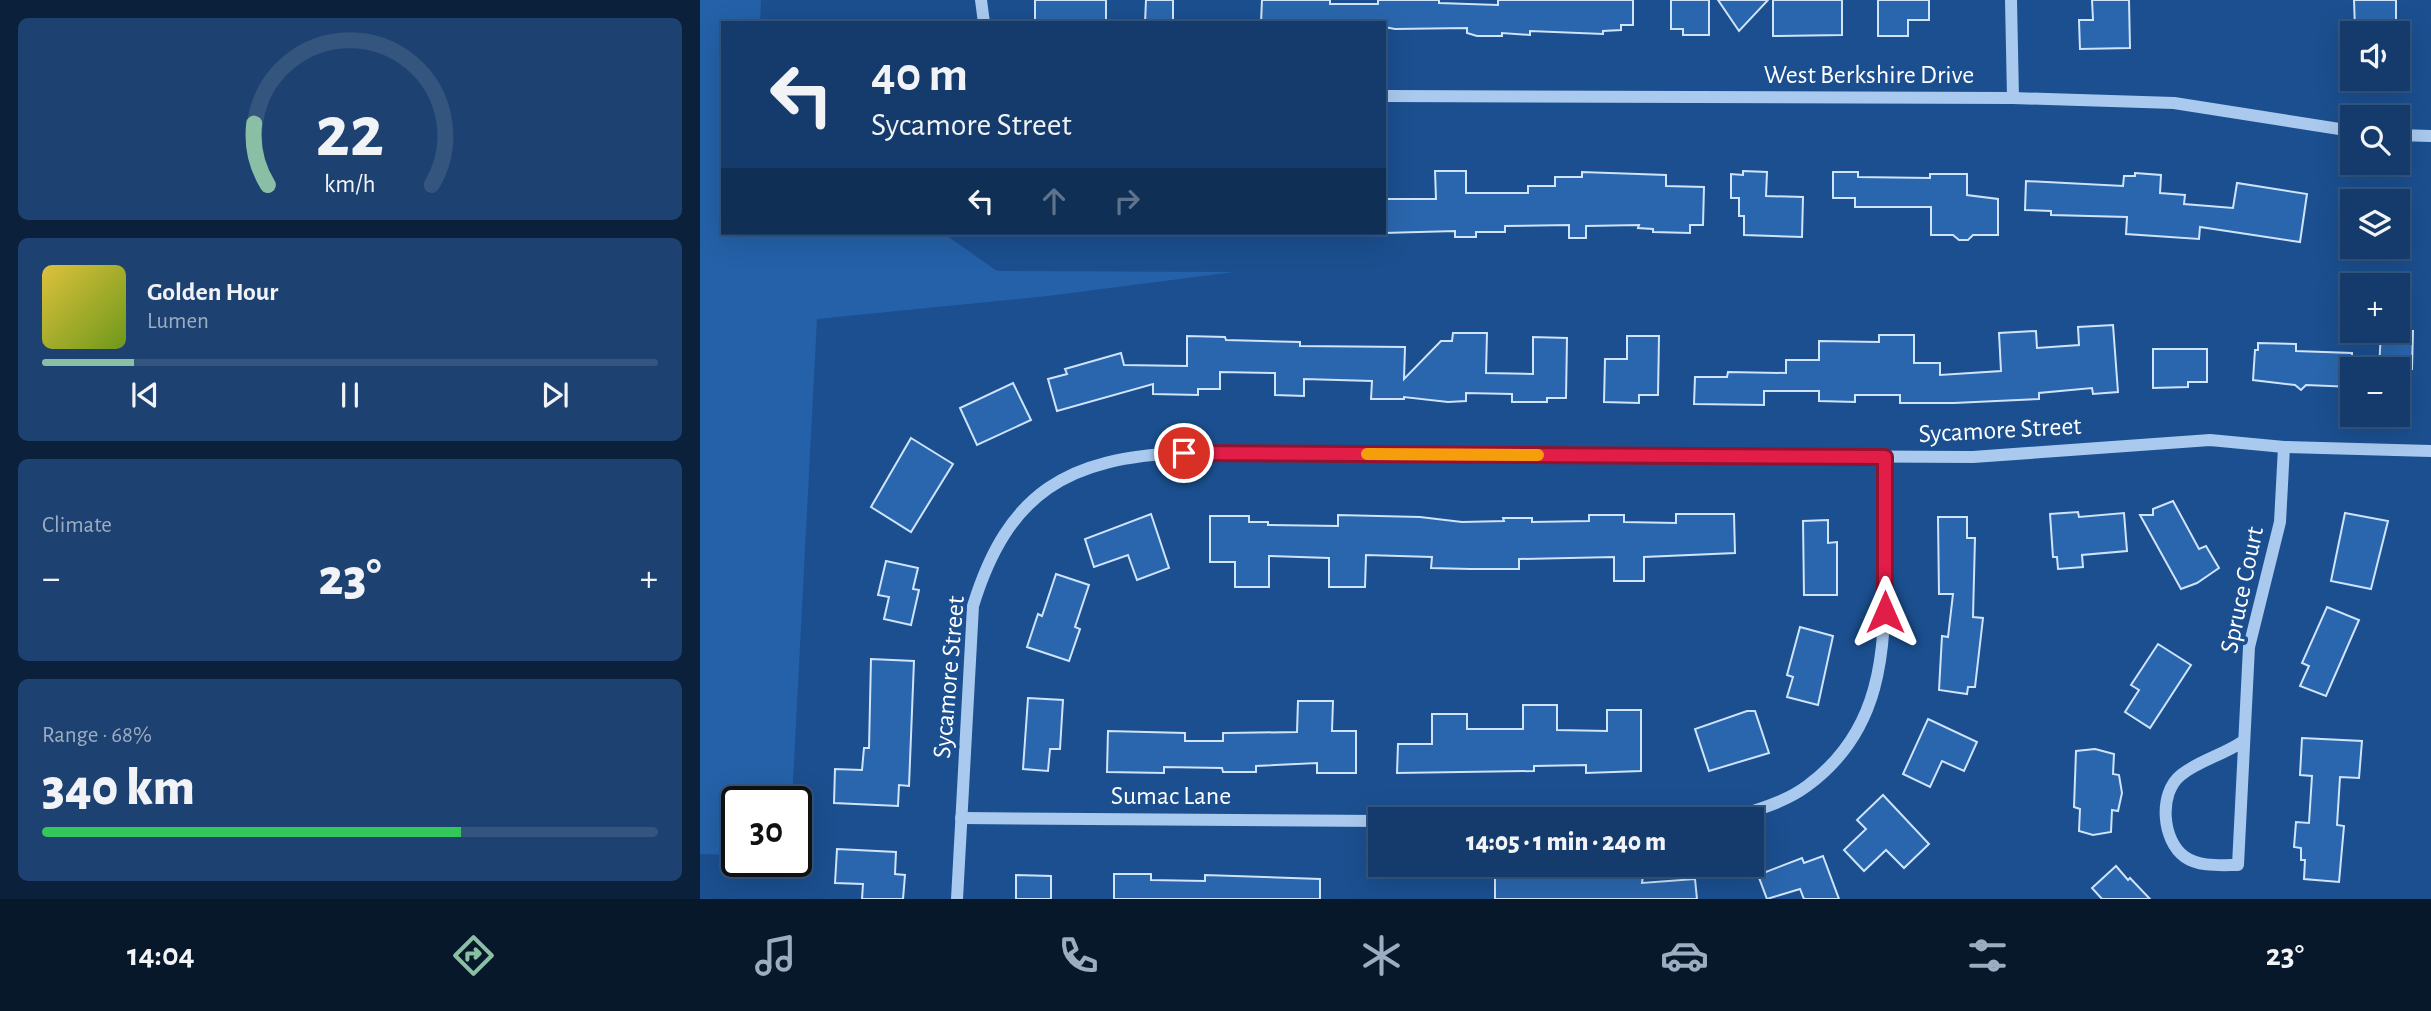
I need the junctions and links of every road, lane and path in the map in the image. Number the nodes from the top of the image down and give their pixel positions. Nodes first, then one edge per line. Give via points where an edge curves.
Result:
1 (981, 0) edge
2 (2011, 0) edge
3 (985, 21) edge
4 (1386, 96) edge
5 (2013, 98) junction
6 (2340, 129) edge
7 (2410, 135) edge
8 (2431, 136) edge
9 (2284, 447) junction
10 (2431, 451) edge
11 (1885, 457) junction
12 (2242, 742) junction
13 (1764, 808) edge
14 (961, 818) junction
15 (1368, 821) edge
16 (957, 899) edge

1 - 3 street
2 - 5 street
4 - 5 street, West Berkshire Drive
5 - 6 street, West Berkshire Drive via 2174,103
7 - 8 street
9 - 10 street, Sycamore Street
9 - 11 street, Sycamore Street via 2210,440 1973,457
9 - 12 street, Spruce Court via 2280,522 2252,628
11 - 13 street via 1885,638 1871,703 1847,747 1808,785
11 - 14 street, Sycamore Street via 1184,453 1132,455 1092,466 1048,488 1024,510 1002,534 985,566 973,606
12 - 12 street, Spruce Court via 2179,776 2167,796 2171,840 2185,857 2206,865 2238,865
14 - 15 street, Sumac Lane
14 - 16 street, Sycamore Street

